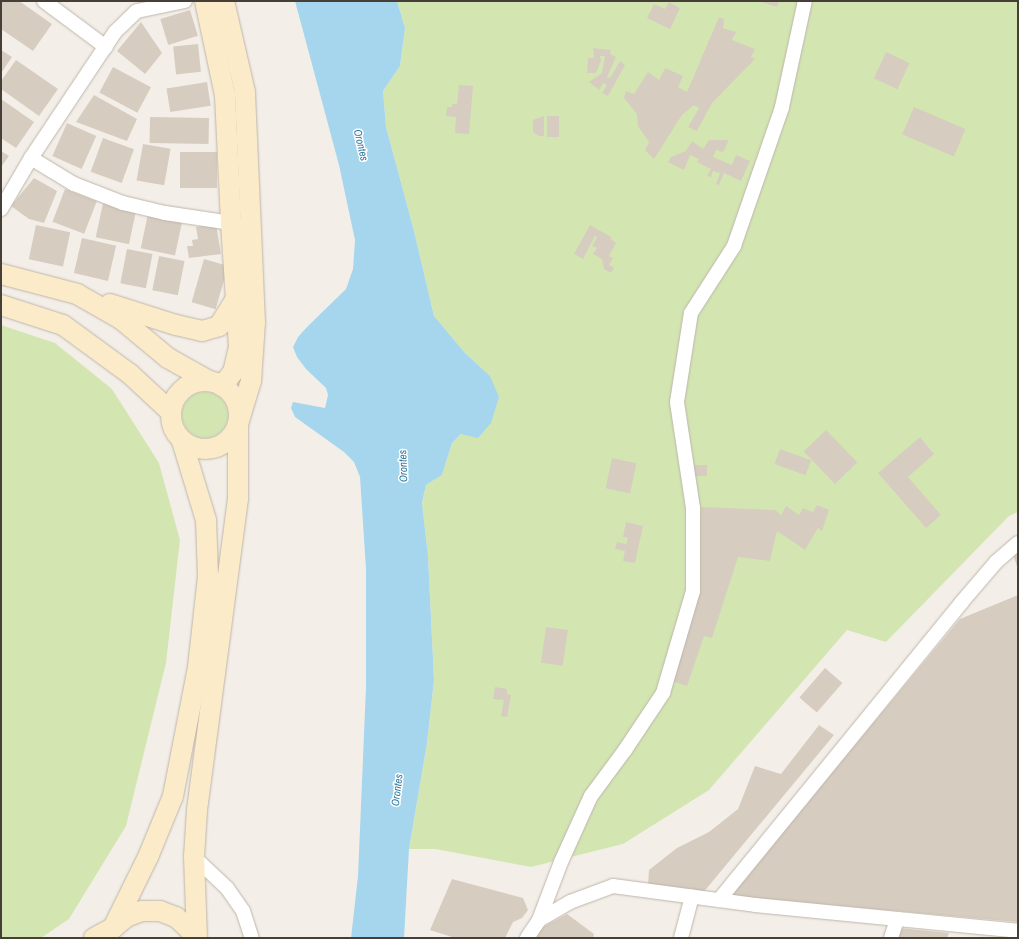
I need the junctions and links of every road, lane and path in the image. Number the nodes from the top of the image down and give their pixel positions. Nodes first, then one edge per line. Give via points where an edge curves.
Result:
1 (44, 1) edge
2 (185, 1) edge
3 (205, 1) edge
4 (224, 1) edge
5 (805, 1) edge
6 (106, 47) junction
7 (31, 158) junction
8 (1, 209) edge
9 (230, 223) junction
10 (1, 274) edge
11 (77, 294) junction
12 (236, 299) junction
13 (1, 305) edge
14 (216, 384) junction
15 (171, 412) junction
16 (238, 424) junction
17 (182, 441) junction
18 (1018, 543) edge
19 (194, 858) junction
20 (692, 896) junction
21 (719, 900) junction
22 (897, 919) junction
23 (539, 920) junction
24 (1018, 931) edge
25 (110, 933) edge
26 (94, 938) edge
27 (194, 938) edge
28 (197, 938) edge
29 (252, 938) edge
30 (526, 938) edge
31 (681, 938) edge
32 (891, 938) edge

1 - 6 street
2 - 6 street via 137,11 115,32
3 - 9 main road via 225,95
4 - 16 main road via 245,92 255,323 251,381
5 - 23 street via 782,107 734,246 691,313 677,402 693,508 691,598 663,693 591,796 561,862
6 - 7 street
7 - 8 street
7 - 9 street via 74,184 123,203 165,213
9 - 12 main road
10 - 11 main road
11 - 12 main road via 202,331 219,326
11 - 14 main road via 121,319 168,358
12 - 14 main road via 240,347 233,372
13 - 15 main road via 63,325 130,374
14 - 15 main road via 193,384 180,393
14 - 16 main road via 230,391 236,401 239,412
15 - 17 main road via 175,432
16 - 17 main road via 230,439 215,448 203,450
16 - 19 main road via 238,499 197,810
17 - 25 main road via 206,520 208,576 198,667 173,796 148,857
18 - 21 street via 996,562 961,603
19 - 28 main road
19 - 29 street via 231,894 243,911
20 - 21 street
20 - 23 street via 614,886 570,902
20 - 31 street
21 - 22 street
22 - 24 street
22 - 32 street
23 - 30 street
25 - 26 main road
25 - 27 main road via 126,917 142,911 160,911 176,917 189,929

